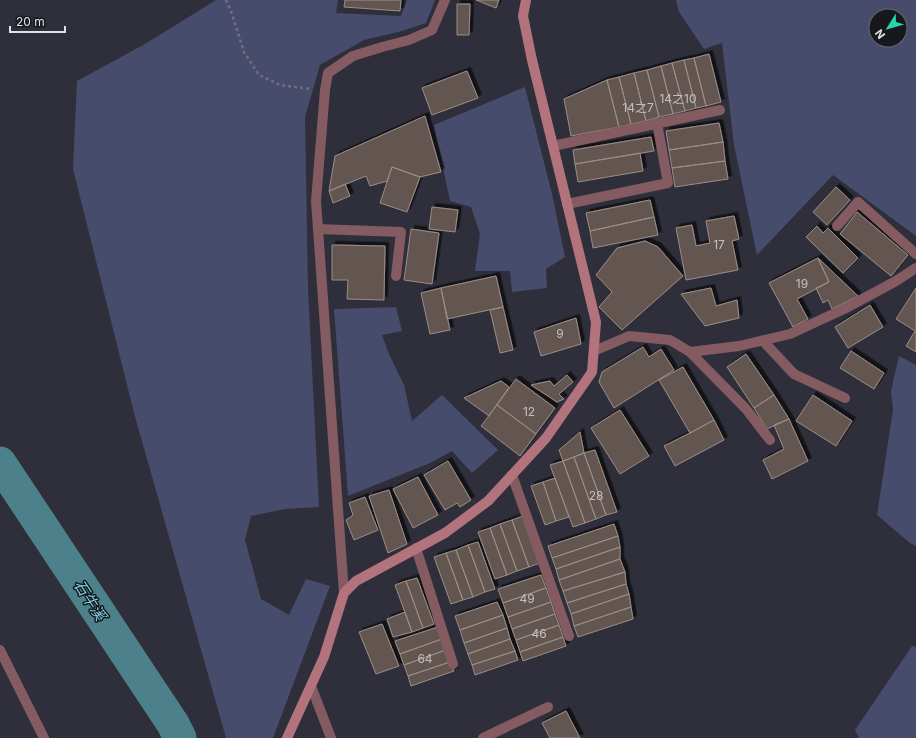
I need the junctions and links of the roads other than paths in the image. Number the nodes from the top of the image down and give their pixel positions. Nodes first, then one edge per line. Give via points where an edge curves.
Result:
1 (445, 0) edge
2 (526, 0) edge
3 (720, 110) dead end
4 (657, 123) junction
5 (553, 146) junction
6 (567, 204) junction
7 (837, 226) dead end
8 (318, 229) junction
9 (916, 254) edge
10 (916, 268) edge
11 (396, 276) dead end
12 (764, 340) junction
13 (594, 351) junction
14 (690, 352) junction
15 (845, 398) dead end
16 (770, 440) dead end
17 (512, 476) junction
18 (416, 548) junction
19 (344, 593) junction
20 (569, 636) dead end
21 (0, 650) edge
22 (453, 664) dead end
23 (311, 686) junction
24 (548, 707) dead end
25 (44, 738) edge
26 (287, 738) edge
27 (331, 738) edge
28 (483, 738) edge

1 - 8 street via 432,30 409,40 353,56 328,73 316,201
2 - 5 street via 523,16
3 - 4 street
4 - 5 street
4 - 6 street via 668,183
5 - 6 street
6 - 13 street via 596,322
7 - 9 street via 858,202
8 - 11 street via 401,232
8 - 19 street
10 - 12 street via 837,312 790,334
12 - 14 street
12 - 15 street via 794,374
13 - 14 street via 629,336 670,340
13 - 17 street via 592,372 546,438
14 - 16 street via 746,409
17 - 18 street via 488,502 445,533
17 - 20 street
18 - 19 street via 356,581
18 - 22 street
19 - 23 street via 324,657
21 - 25 street
23 - 26 street
23 - 27 street
24 - 28 street

